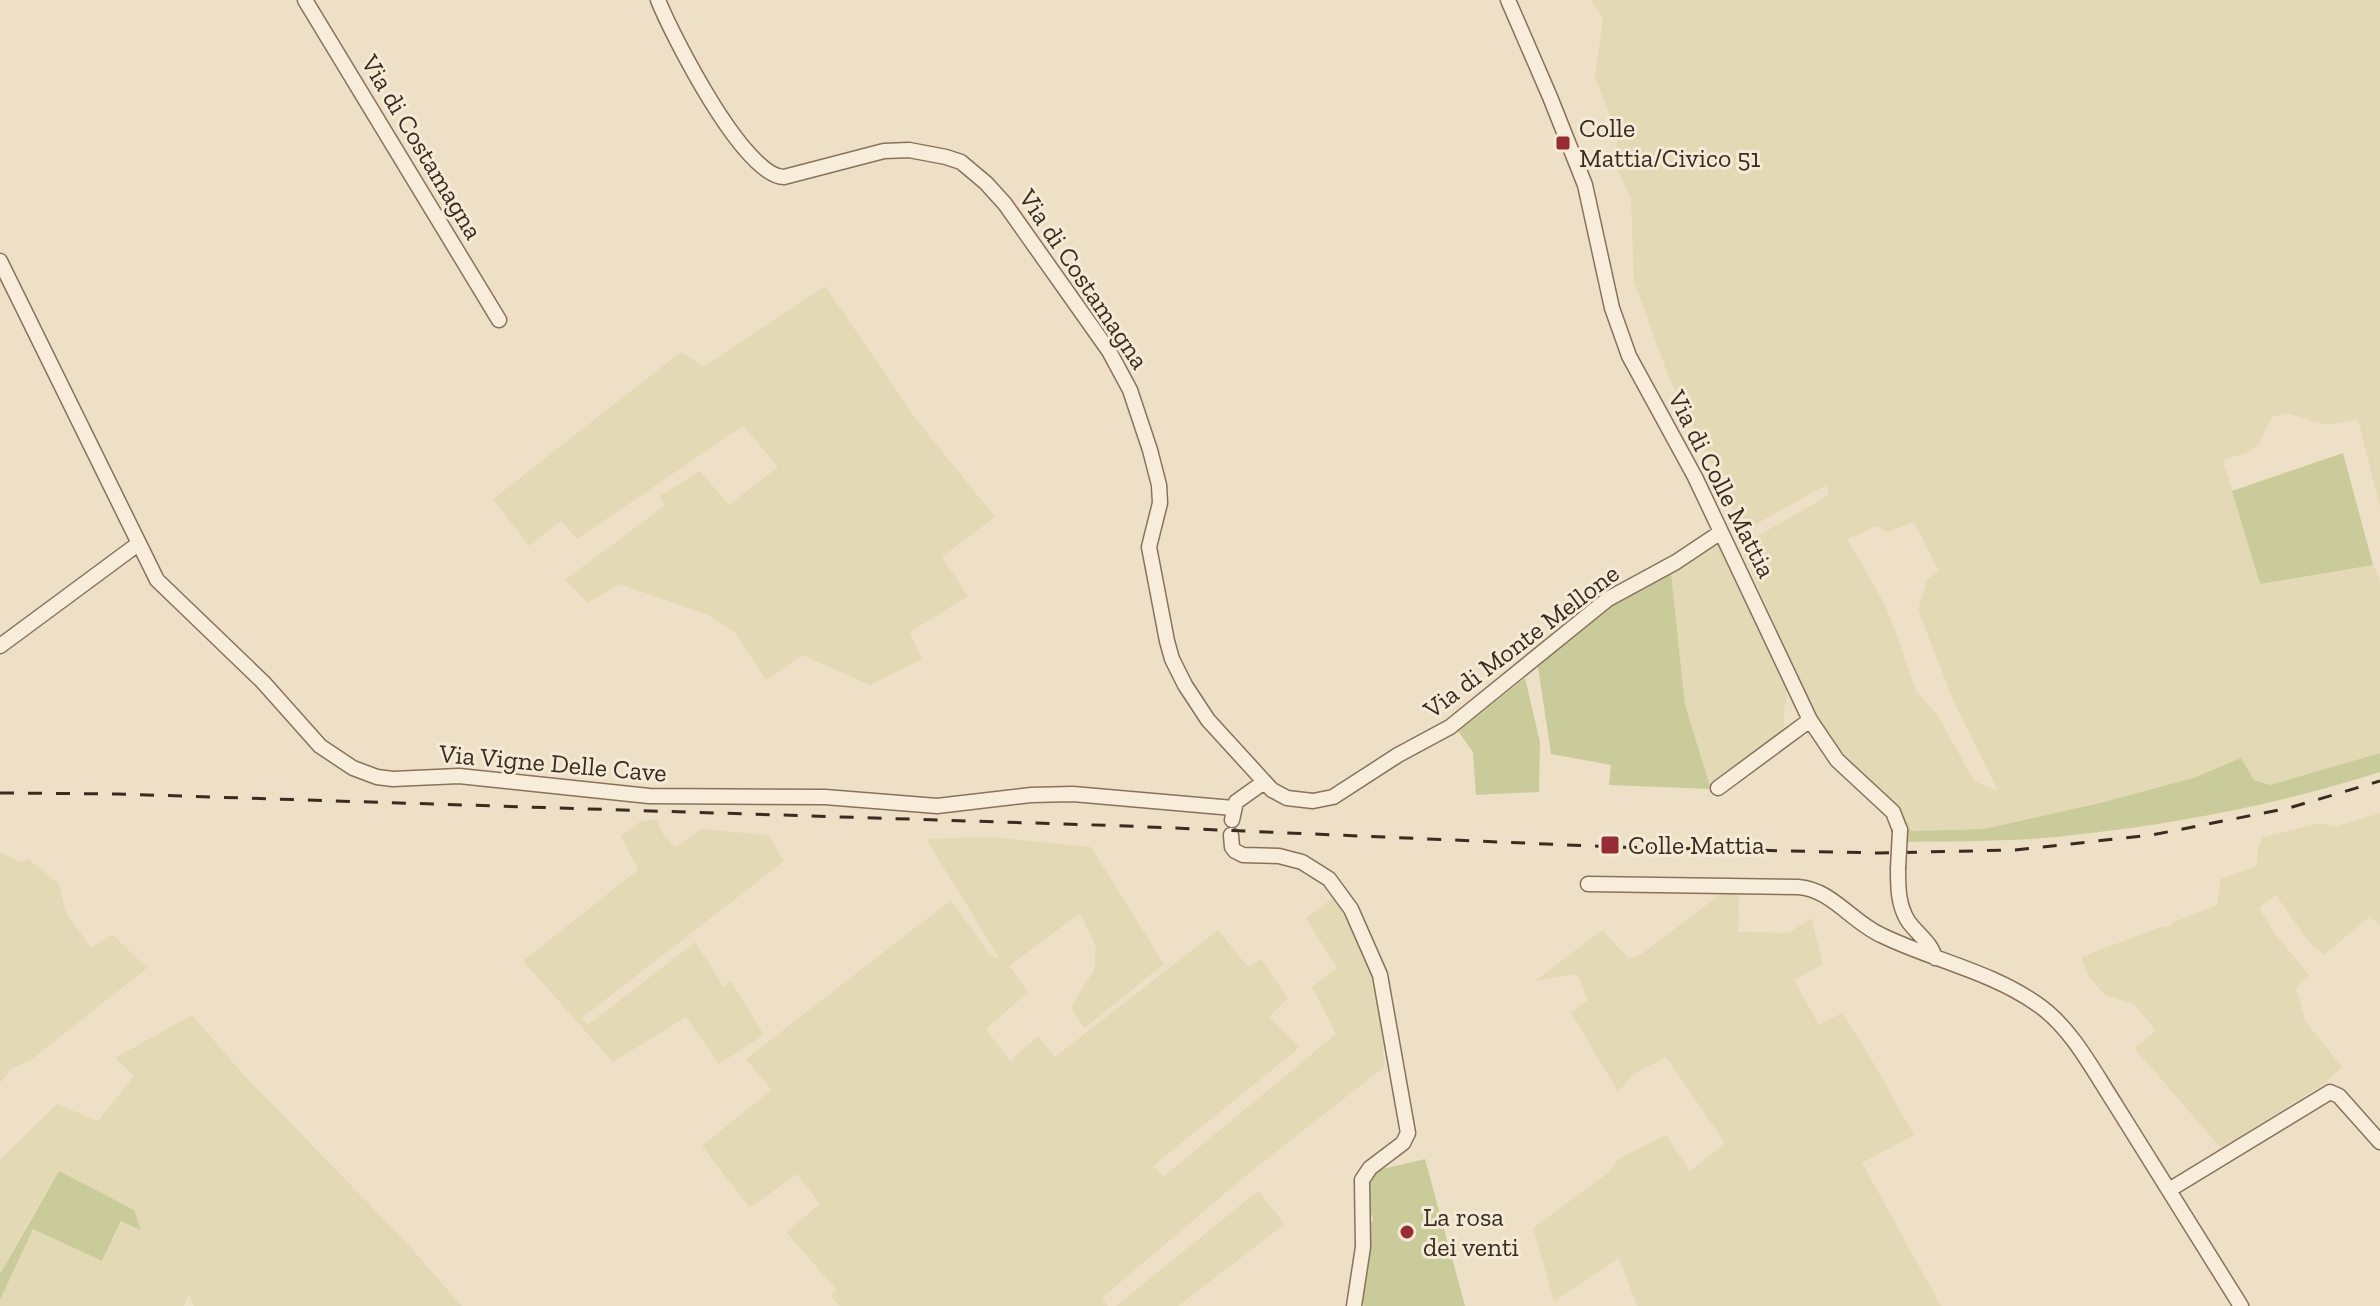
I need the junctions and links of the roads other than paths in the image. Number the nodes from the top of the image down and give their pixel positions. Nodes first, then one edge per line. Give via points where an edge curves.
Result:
1 (305, 0) edge
2 (658, 0) edge
3 (1508, 0) edge
4 (0, 261) edge
5 (499, 320) dead end
6 (1721, 532) junction
7 (138, 544) junction
8 (0, 646) edge
9 (1810, 720) junction
10 (1264, 782) junction
11 (1718, 788) dead end
12 (1232, 821) junction
13 (1588, 884) dead end
14 (1935, 958) junction
15 (2380, 1142) edge
16 (2169, 1190) junction
17 (1354, 1306) edge
18 (2241, 1306) edge

1 - 5 street, Via di Costamagna
2 - 10 street, Via di Costamagna via 718,112 751,155 776,177 909,150 961,162 1000,198 1128,384 1160,490 1149,547 1170,654 1205,716
3 - 6 street, Via di Colle Mattia via 1587,191 1621,337
4 - 7 street, Via Vigne Delle Cave
6 - 9 street, Via di Colle Mattia
6 - 10 street, Via di Monte Mellone via 1608,599 1459,722 1336,796 1289,799
7 - 8 street
7 - 12 street, Via Vigne Delle Cave via 162,586 263,682 322,748 377,777 459,776 649,796 825,797 931,806 1073,794
9 - 11 street
9 - 14 street, Via di Colle Mattia, bridge via 1837,760 1899,822 1899,897 1903,912
10 - 12 street via 1239,798
12 - 17 street via 1232,847 1239,854 1296,860 1329,879 1355,915 1380,975 1408,1133 1362,1180 1364,1242
13 - 14 street via 1809,888 1870,930
14 - 16 street via 2006,987 2052,1016
15 - 16 street via 2330,1092
16 - 18 street

